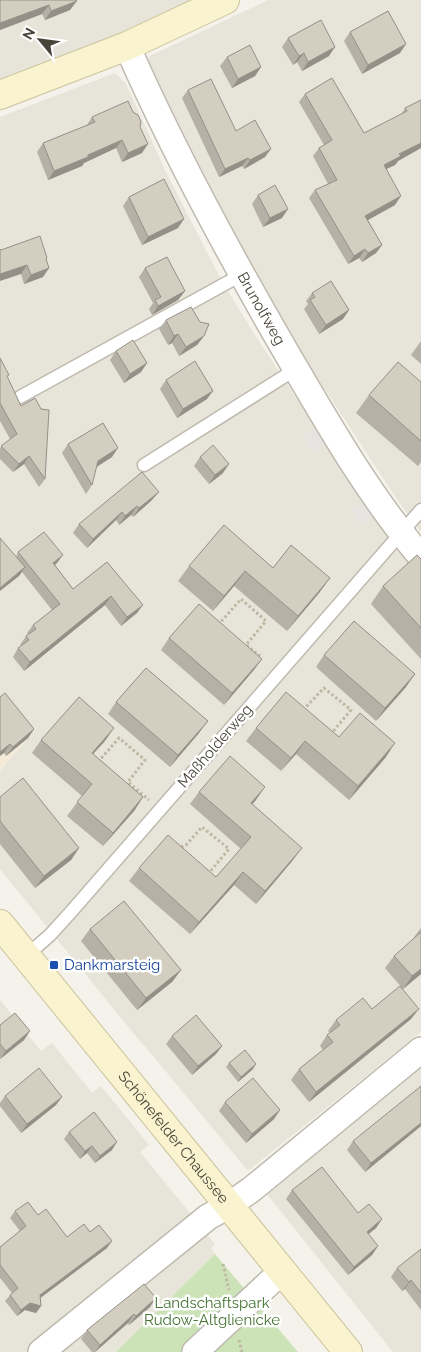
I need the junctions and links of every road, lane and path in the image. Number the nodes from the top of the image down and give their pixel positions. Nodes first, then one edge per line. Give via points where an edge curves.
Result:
1 (225, 0) edge
2 (127, 46) junction
3 (0, 95) edge
4 (241, 275) junction
5 (296, 369) junction
6 (20, 397) dead end
7 (144, 465) dead end
8 (421, 510) edge
9 (401, 533) junction
10 (421, 557) edge
11 (224, 632) edge
12 (246, 645) junction
13 (243, 648) edge
14 (260, 656) edge
15 (298, 706) edge
16 (304, 711) junction
17 (305, 717) edge
18 (322, 732) edge
19 (95, 765) edge
20 (128, 782) junction
21 (122, 788) edge
22 (160, 809) junction
23 (150, 820) junction
24 (181, 846) junction
25 (176, 852) edge
26 (205, 877) edge
27 (0, 924) edge
28 (26, 956) junction
29 (421, 1050) edge
30 (228, 1206) junction
31 (282, 1271) junction
32 (41, 1352) edge
33 (195, 1352) edge
34 (348, 1352) edge

1 - 2 main road
2 - 3 main road
2 - 4 street, Brunolfweg via 184,169
4 - 5 street, Brunolfweg
4 - 6 lane
5 - 7 lane
5 - 9 street, Brunolfweg via 376,499
8 - 9 lane, Maßholderweg
9 - 10 street, Brunolfweg
9 - 22 lane, Maßholderweg
11 - 12 path via 217,626 241,599 266,621
12 - 13 path
12 - 14 path
15 - 16 path
16 - 17 path
16 - 18 path via 324,688 351,710 328,737
19 - 20 path via 119,738 145,760
20 - 21 path
20 - 22 path
22 - 23 lane, Maßholderweg
23 - 24 path
23 - 28 lane, Maßholderweg via 64,920
24 - 25 path
24 - 26 path via 186,845 202,827 229,849
27 - 28 main road, Schönefelder Chaussee
28 - 30 main road, Schönefelder Chaussee
29 - 30 street
30 - 31 main road, Schönefelder Chaussee
30 - 32 street via 208,1218
31 - 33 street
31 - 34 main road, Schönefelder Chaussee

